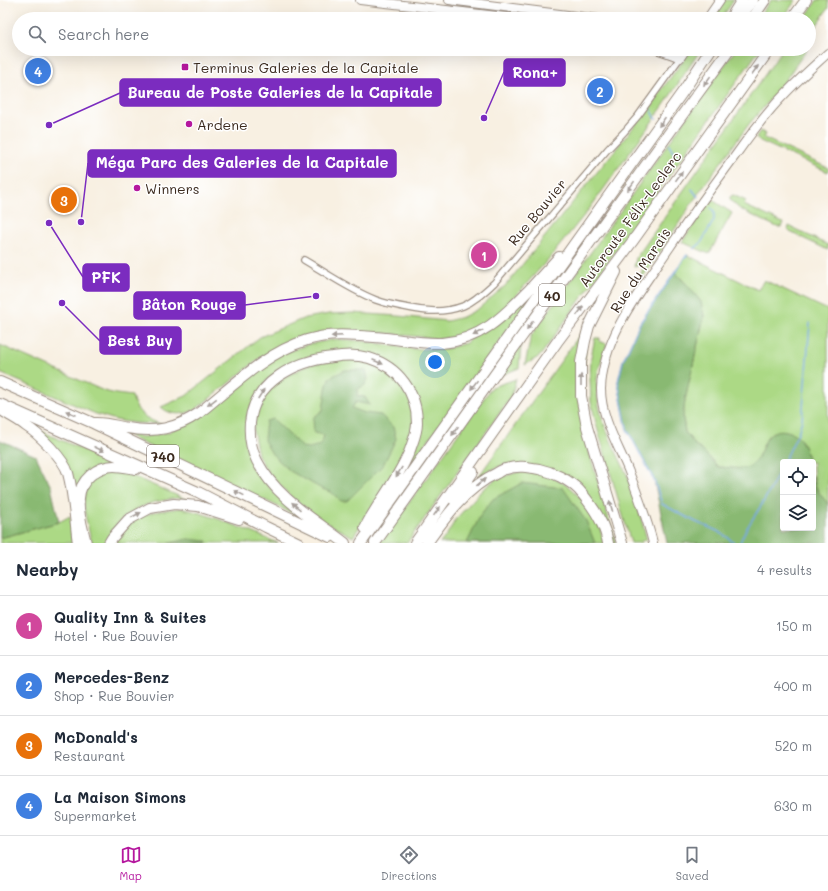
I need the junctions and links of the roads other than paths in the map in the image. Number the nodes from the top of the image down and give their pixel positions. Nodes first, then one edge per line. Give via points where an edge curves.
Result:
1 (360, 0) edge
2 (449, 0) edge
3 (720, 0) edge
4 (742, 0) edge
5 (753, 0) edge
6 (765, 0) edge
7 (806, 0) edge
8 (463, 12) edge
9 (544, 12) edge
10 (712, 12) edge
11 (734, 12) edge
12 (744, 12) edge
13 (757, 12) edge
14 (797, 12) edge
15 (828, 53) edge
16 (674, 56) edge
17 (706, 56) edge
18 (711, 56) edge
19 (725, 56) edge
20 (765, 56) edge
21 (684, 90) junction
22 (586, 228) junction
23 (632, 242) junction
24 (304, 260) dead end
25 (557, 342) junction
26 (0, 382) edge
27 (0, 404) edge
28 (0, 410) edge
29 (93, 422) junction
30 (150, 471) junction
31 (444, 519) junction
32 (266, 527) junction
33 (326, 532) junction
34 (78, 543) edge
35 (86, 543) edge
36 (109, 543) edge
37 (299, 543) edge
38 (344, 543) edge
39 (361, 543) edge
40 (375, 543) edge
41 (414, 543) edge
42 (427, 543) edge
43 (608, 543) edge
44 (622, 543) edge
45 (653, 543) edge

1 - 8 street
2 - 9 street
3 - 10 street
4 - 11 highway
5 - 12 highway
6 - 13 highway
7 - 14 highway
15 - 45 street, Rue du Marais via 772,108 708,191 634,300 611,344 604,365 604,409 648,522
16 - 24 street, Rue Bouvier via 638,116 494,282 472,302 441,312 390,304 352,289
17 - 21 highway
18 - 21 highway
19 -> 40 highway, Autoroute Félix-Leclerc / 40
23 -> 20 highway, Autoroute Félix-Leclerc / 40
21 -> 22 highway
22 -> 29 highway via 499,320 468,338 441,343 334,335 307,340 269,357 188,420 170,428 143,430
22 -> 39 highway
25 -> 23 highway, Autoroute Félix-Leclerc / 40
44 -> 23 highway via 587,427 581,396 581,362 589,326
25 - 31 highway
41 -> 25 highway, Autoroute Félix-Leclerc / 40
29 -> 26 highway, 740
27 -> 30 highway, 740
28 - 34 highway via 28,426 60,459 67,472
33 -> 29 highway, 740
30 - 32 highway, 740
30 - 35 highway via 122,466 106,467 97,470 88,478 78,497
31 - 42 highway
31 -> 43 highway via 467,493 487,478 505,469 525,466 546,470 575,486 600,519
36 -> 32 highway via 128,520 150,508 174,504 198,506
32 - 37 highway, 740
33 - 38 highway
33 -> 39 highway via 272,484 256,460 250,431 253,408 267,385 287,370 326,357 368,358 392,368 404,382 413,397 417,425 405,462 365,527

